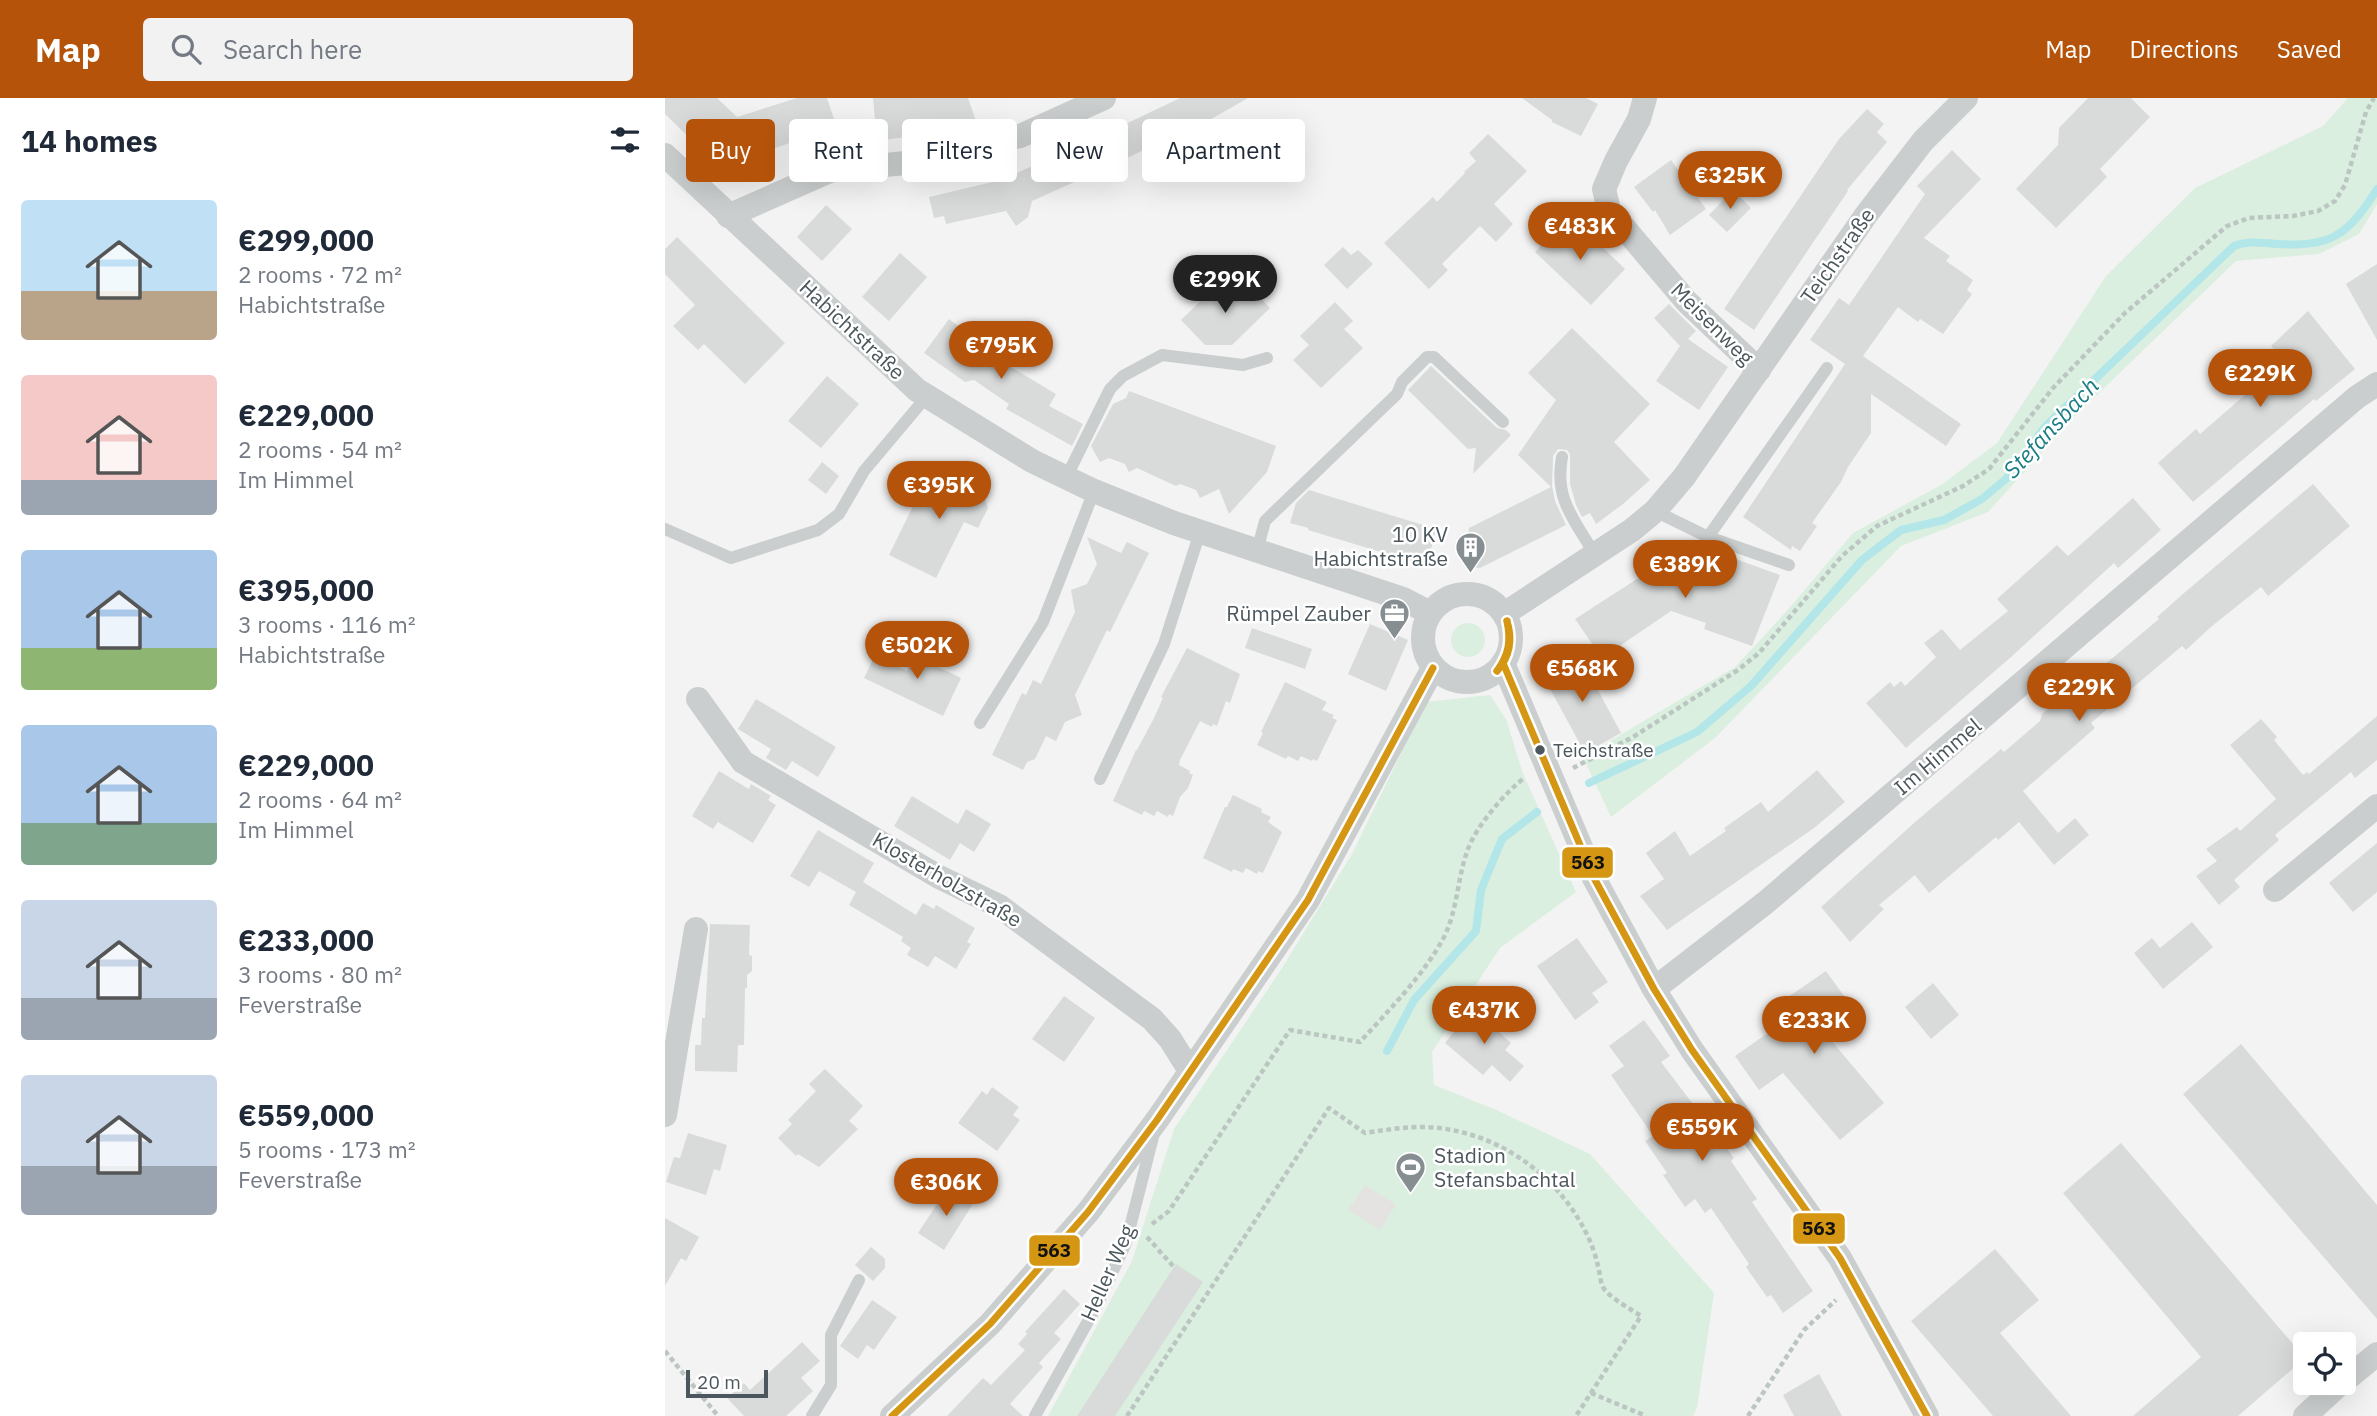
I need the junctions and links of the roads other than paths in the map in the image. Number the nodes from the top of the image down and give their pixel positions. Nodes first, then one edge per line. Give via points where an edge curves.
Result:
1 (1104, 98) edge
2 (1645, 98) edge
3 (1965, 98) edge
4 (665, 155) edge
5 (728, 216) junction
6 (1268, 358) dead end
7 (1827, 368) dead end
8 (1759, 370) junction
9 (2377, 384) edge
10 (927, 396) junction
11 (1503, 422) dead end
12 (1563, 457) dead end
13 (1066, 478) junction
14 (1094, 491) junction
15 (1654, 511) junction
16 (665, 529) edge
17 (1200, 532) junction
18 (1708, 537) junction
19 (1257, 551) junction
20 (1595, 555) junction
21 (1789, 565) dead end
22 (1430, 613) junction
23 (1504, 614) junction
24 (1503, 663) junction
25 (1433, 668) junction
26 (698, 699) dead end
27 (980, 723) dead end
28 (1100, 779) dead end
29 (2377, 806) edge
30 (2275, 890) dead end
31 (696, 929) dead end
32 (1654, 989) junction
33 (1190, 1071) junction
34 (665, 1115) edge
35 (1157, 1119) junction
36 (859, 1280) dead end
37 (2377, 1354) edge
38 (2356, 1371) edge
39 (2328, 1395) edge
40 (812, 1416) edge
41 (892, 1416) edge
42 (1035, 1416) edge
43 (1927, 1416) edge
44 (2305, 1416) edge

1 - 5 street via 1020,136 906,163 832,170
2 - 8 street, Meisenweg via 1639,120 1604,189 1609,209 1687,302
3 - 8 street, Teichstraße via 1923,141 1866,215
4 - 5 street, Habichtstraße
5 - 10 street, Habichtstraße
6 - 13 lane via 1243,365 1163,355 1123,376 1110,389
7 - 18 lane
8 - 15 street, Teichstraße via 1684,477
9 - 32 street, Im Himmel via 1776,894
10 - 13 street, Habichtstraße
10 - 16 lane via 864,471 839,514 818,530 731,558
11 - 19 lane via 1434,357 1427,357 1402,382 1397,394 1265,521
12 - 20 lane via 1559,476 1562,499
13 - 14 street, Habichtstraße
14 - 17 street, Habichtstraße
14 - 27 lane via 1043,622
15 - 18 lane
15 - 20 street, Teichstraße
17 - 19 street, Habichtstraße
17 - 28 lane via 1164,643
18 - 21 lane
19 - 22 street, Habichtstraße via 1403,598
20 - 23 street, Teichstraße
22 - 23 street via 1449,598 1464,594 1493,603
22 - 25 street via 1422,638
23 - 24 street via 1511,629 1511,646
24 - 25 street via 1478,682 1461,683
24 - 32 street via 1594,878
25 - 33 street via 1308,900
26 - 33 street, Klosterholzstraße via 743,762 939,877 999,905 1152,1019
29 - 30 street
31 - 34 street
32 - 43 street via 1856,1283
33 - 35 street
35 - 41 street via 1088,1212 991,1324
35 - 42 lane, Heller Weg via 1126,1243
36 - 40 lane via 831,1335 831,1385
37 - 38 street
39 - 44 street

